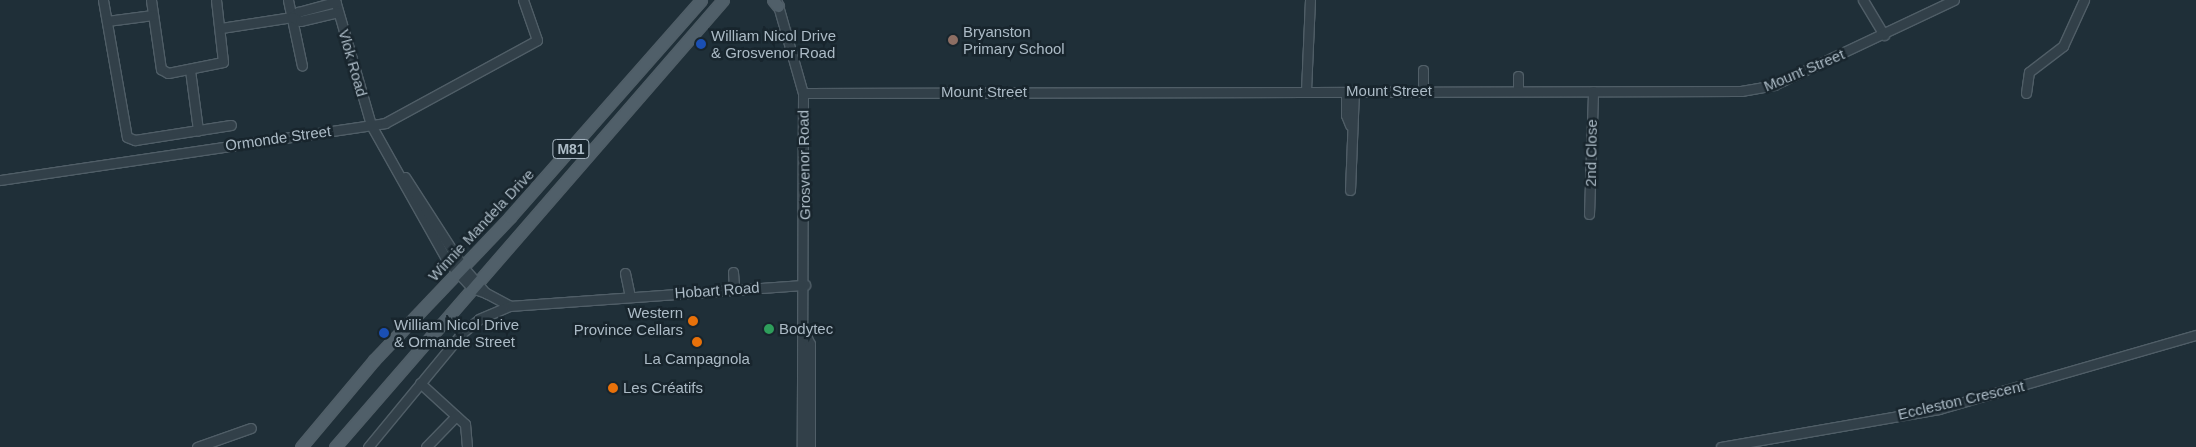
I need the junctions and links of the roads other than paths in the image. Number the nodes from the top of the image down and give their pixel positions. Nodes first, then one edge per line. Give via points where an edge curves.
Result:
1 (103, 0) edge
2 (151, 0) edge
3 (216, 0) edge
4 (288, 0) edge
5 (523, 0) edge
6 (701, 0) edge
7 (723, 0) edge
8 (1310, 0) edge
9 (1863, 0) edge
10 (1954, 0) edge
11 (2084, 0) edge
12 (335, 1) edge
13 (776, 2) edge
14 (338, 12) junction
15 (153, 15) junction
16 (292, 17) junction
17 (107, 21) junction
18 (221, 28) junction
19 (1884, 34) junction
20 (302, 66) dead end
21 (190, 70) junction
22 (1423, 70) dead end
23 (1518, 76) dead end
24 (1306, 91) junction
25 (1423, 91) junction
26 (1518, 91) junction
27 (1593, 91) junction
28 (1350, 92) junction
29 (2026, 92) dead end
30 (803, 93) junction
31 (231, 125) dead end
32 (371, 125) junction
33 (198, 130) junction
34 (0, 180) edge
35 (1350, 190) dead end
36 (1589, 214) dead end
37 (460, 270) junction
38 (732, 272) dead end
39 (624, 273) dead end
40 (475, 284) junction
41 (805, 285) junction
42 (734, 288) junction
43 (630, 296) junction
44 (510, 306) junction
45 (805, 334) junction
46 (2196, 335) edge
47 (420, 384) junction
48 (456, 416) junction
49 (251, 428) dead end
50 (197, 447) edge
51 (301, 447) edge
52 (335, 447) edge
53 (368, 447) edge
54 (426, 447) edge
55 (467, 447) edge
56 (802, 447) edge
57 (810, 447) edge
58 (1721, 447) edge

1 - 17 street
2 - 15 street
3 - 18 street
4 - 16 street
5 - 32 street, Ormonde Street via 537,40 385,123
6 - 37 main road, Winnie Mandela Drive / M81
7 - 40 main road, M81
8 - 24 street
9 - 19 street
10 - 19 street, Mount Street
11 - 29 street via 2063,46 2029,72
12 - 14 street, Vlok Road
12 - 16 street via 298,12
13 - 30 street, Grosvenor Road
14 - 16 street via 300,21
14 - 32 street, Vlok Road
15 - 17 street
15 - 21 street via 162,70
16 - 18 street
16 - 20 street
17 - 33 street via 125,135 136,140
18 - 21 street via 223,62
19 - 27 street, Mount Street via 1767,88
21 - 33 street
22 - 25 street
23 - 26 street
24 - 28 street, Mount Street
24 - 30 street, Mount Street
25 - 26 street, Mount Street
25 - 28 street, Mount Street
26 - 27 street, Mount Street
27 - 36 street, 2nd Close
28 - 35 street
30 - 41 street, Grosvenor Road
31 - 33 street
32 - 34 street, Ormonde Street
32 - 37 street, Vlok Road
37 - 40 street
37 - 51 main road, Winnie Mandela Drive / M81 via 374,360
38 - 42 street
39 - 43 street
40 - 44 street
40 - 52 main road, M81
41 - 42 street, Hobart Road
41 - 45 street, Grosvenor Road
42 - 43 street, Hobart Road
43 - 44 street, Hobart Road
44 - 47 street, Hobart Road via 469,327
45 - 56 street, Grosvenor Road via 802,344
45 - 57 street, Grosvenor Road via 810,344
46 - 58 street, Eccleston Crescent via 1939,409
47 - 48 street
47 - 53 street, Hobart Road
48 - 54 street
48 - 55 street via 466,426
49 - 50 street

